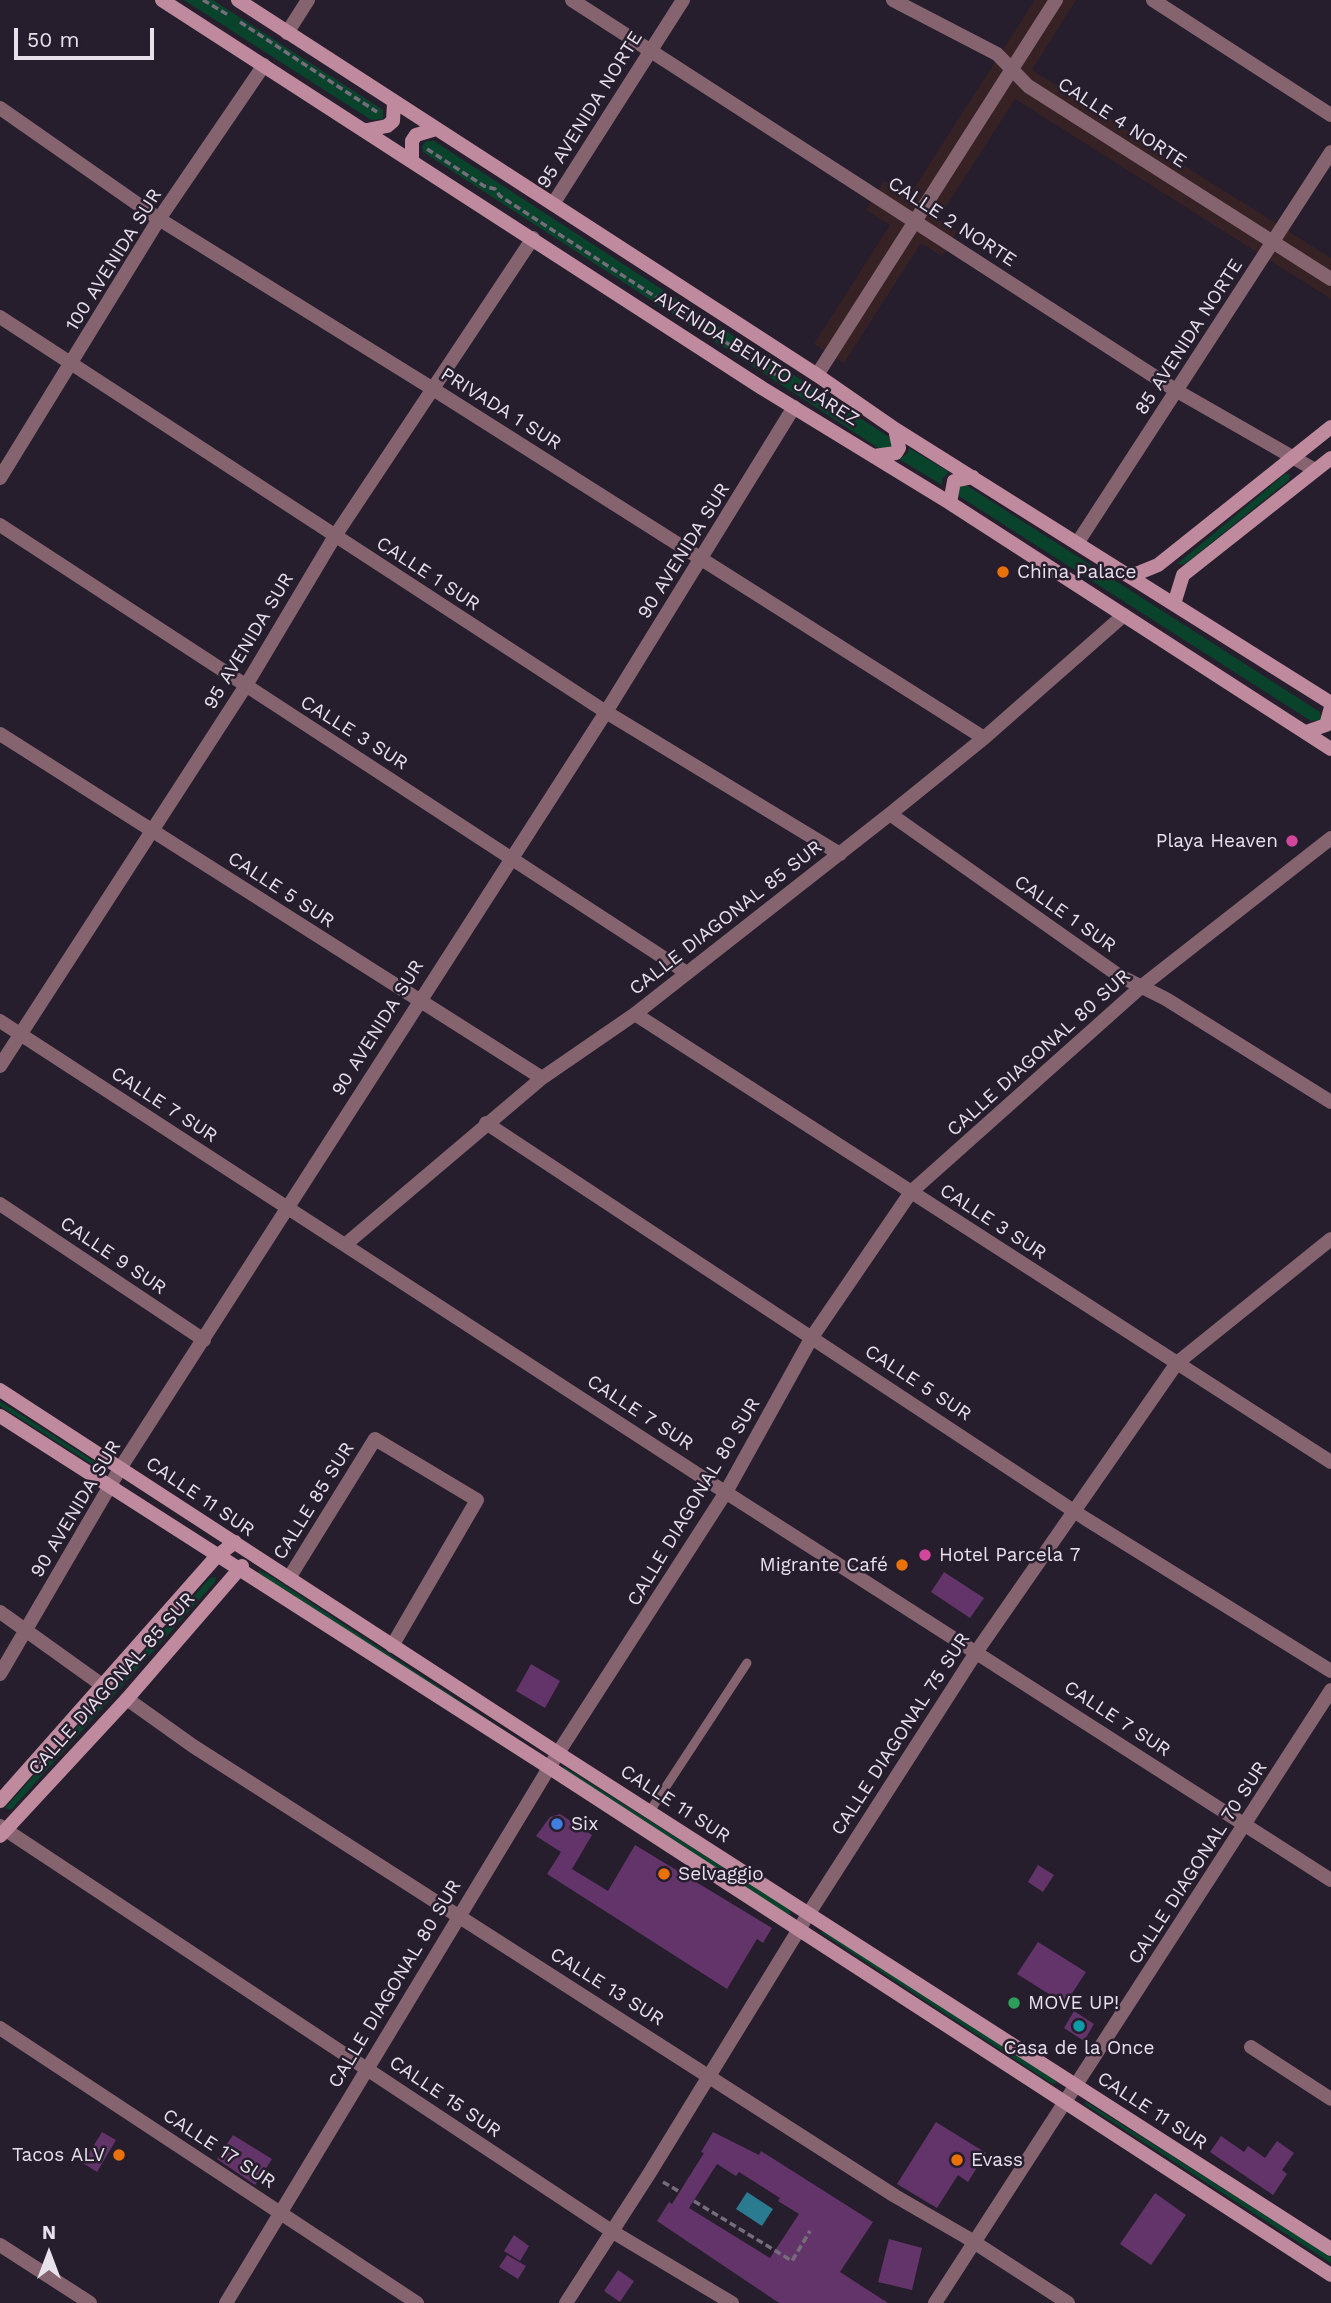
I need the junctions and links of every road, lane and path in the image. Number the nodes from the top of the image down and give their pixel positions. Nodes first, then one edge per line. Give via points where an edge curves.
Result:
1 (162, 0) edge
2 (192, 0) edge
3 (238, 0) edge
4 (307, 0) edge
5 (572, 0) edge
6 (683, 0) edge
7 (893, 0) edge
8 (1056, 0) edge
9 (1153, 0) edge
10 (222, 20) dead end
11 (242, 30) dead end
12 (287, 33) junction
13 (652, 49) junction
14 (264, 65) junction
15 (1013, 69) junction
16 (394, 103) junction
17 (0, 108) edge
18 (1331, 115) edge
19 (387, 126) junction
20 (436, 129) junction
21 (367, 130) junction
22 (412, 141) junction
23 (1331, 152) edge
24 (412, 159) junction
25 (553, 204) junction
26 (159, 219) junction
27 (916, 222) junction
28 (534, 238) junction
29 (1273, 242) junction
30 (1331, 279) edge
31 (0, 317) edge
32 (73, 364) junction
33 (776, 368) dead end
34 (772, 373) junction
35 (817, 375) junction
36 (769, 378) dead end
37 (794, 387) dead end
38 (433, 389) junction
39 (1177, 391) junction
40 (794, 407) junction
41 (1331, 427) edge
42 (895, 429) junction
43 (874, 456) junction
44 (1294, 457) junction
45 (1331, 458) edge
46 (1315, 470) junction
47 (973, 477) junction
48 (0, 478) edge
49 (950, 503) junction
50 (0, 525) edge
51 (335, 536) junction
52 (1078, 542) junction
53 (703, 559) junction
54 (1131, 576) junction
55 (1174, 604) junction
56 (1124, 615) junction
57 (246, 687) junction
58 (1331, 705) edge
59 (606, 712) junction
60 (1306, 732) junction
61 (0, 734) edge
62 (984, 738) junction
63 (1331, 749) edge
64 (890, 814) junction
65 (151, 829) junction
66 (1331, 838) edge
67 (840, 854) junction
68 (512, 856) junction
69 (687, 973) junction
70 (1142, 986) junction
71 (418, 1000) junction
72 (635, 1014) junction
73 (0, 1021) edge
74 (20, 1034) junction
75 (0, 1066) edge
76 (542, 1078) junction
77 (1331, 1102) edge
78 (486, 1123) junction
79 (911, 1192) junction
80 (0, 1204) edge
81 (287, 1208) junction
82 (1331, 1238) edge
83 (346, 1244) junction
84 (812, 1337) junction
85 (204, 1340) junction
86 (1177, 1363) junction
87 (0, 1390) edge
88 (0, 1416) edge
89 (1331, 1461) edge
90 (121, 1467) junction
91 (110, 1486) junction
92 (726, 1492) junction
93 (1073, 1509) junction
94 (235, 1542) junction
95 (250, 1554) junction
96 (216, 1557) junction
97 (238, 1571) junction
98 (289, 1578) junction
99 (0, 1612) edge
100 (26, 1630) junction
101 (392, 1646) junction
102 (977, 1651) junction
103 (747, 1663) dead end
104 (1331, 1671) edge
105 (0, 1674) edge
106 (102, 1685) junction
107 (1331, 1690) edge
108 (127, 1699) junction
109 (558, 1753) junction
110 (550, 1768) junction
111 (0, 1801) edge
112 (650, 1811) junction
113 (1246, 1826) junction
114 (2, 1831) edge
115 (1331, 1880) edge
116 (809, 1913) junction
117 (458, 1916) junction
118 (800, 1932) junction
119 (0, 2028) edge
120 (1251, 2048) dead end
121 (367, 2068) junction
122 (708, 2075) junction
123 (1074, 2083) junction
124 (1331, 2099) edge
125 (1064, 2101) junction
126 (694, 2201) dead end
127 (280, 2211) junction
128 (810, 2231) dead end
129 (613, 2232) junction
130 (975, 2243) junction
131 (0, 2245) edge
132 (1331, 2249) edge
133 (1331, 2275) edge
134 (90, 2303) edge
135 (226, 2303) edge
136 (417, 2303) edge
137 (566, 2303) edge
138 (732, 2303) edge
139 (935, 2303) edge
140 (1068, 2303) edge

1 - 14 main road, AVENIDA BENITO JUÁREZ
2 - 10 path
3 - 12 main road, AVENIDA BENITO JUÁREZ
4 - 12 street
5 - 13 street, CALLE 2 NORTE
6 - 13 street, 95 AVENIDA NORTE
7 - 15 street, CALLE 4 NORTE via 997,54
8 - 15 street
9 - 18 street
11 - 19 path
12 - 16 main road, AVENIDA BENITO JUÁREZ
13 - 25 street, 95 AVENIDA NORTE
13 - 27 street, CALLE 2 NORTE via 672,67
14 - 21 main road, AVENIDA BENITO JUÁREZ
14 - 26 street, 100 AVENIDA SUR
15 - 27 street
15 - 29 street, CALLE 4 NORTE via 1028,86
16 - 19 main road via 393,121
16 - 20 main road, AVENIDA BENITO JUÁREZ
17 - 26 street, PRIVADA 1 SUR
19 - 21 main road
20 - 22 main road via 416,135
20 - 25 main road, AVENIDA BENITO JUÁREZ
21 - 24 main road, AVENIDA BENITO JUÁREZ
22 - 24 main road
22 - 34 path via 484,186 495,188 500,196
23 - 29 street, 85 AVENIDA NORTE
24 - 28 main road, AVENIDA BENITO JUÁREZ
25 - 35 main road, AVENIDA BENITO JUÁREZ
26 - 32 street, 100 AVENIDA SUR
26 - 38 street, PRIVADA 1 SUR
27 - 35 street
27 - 39 street, CALLE 2 NORTE
28 - 38 street, 95 AVENIDA SUR
28 - 40 main road, AVENIDA BENITO JUÁREZ
29 - 30 street, CALLE 4 NORTE
29 - 39 street, 85 AVENIDA NORTE
31 - 32 street, CALLE 1 SUR
32 - 48 street, 100 AVENIDA SUR
32 - 51 street, CALLE 1 SUR
33 - 34 path
34 - 36 path
34 - 37 path
35 - 42 main road, AVENIDA BENITO JUÁREZ
38 - 51 street, 95 AVENIDA SUR
38 - 53 street, PRIVADA 1 SUR
39 - 44 street, CALLE 2 NORTE
39 - 52 street, 85 AVENIDA NORTE
40 - 43 main road, AVENIDA BENITO JUÁREZ
40 - 53 street, 90 AVENIDA SUR
41 - 44 main road
42 - 43 main road via 896,453
42 - 47 main road, AVENIDA BENITO JUÁREZ
43 - 49 main road, AVENIDA BENITO JUÁREZ
44 - 46 street, CALLE 2 NORTE
44 - 54 main road via 1158,565
45 - 46 main road
46 - 55 main road via 1182,575
47 - 49 main road via 950,485
47 - 52 main road, AVENIDA BENITO JUÁREZ
49 - 56 main road, AVENIDA BENITO JUÁREZ
50 - 57 street, CALLE 3 SUR
51 - 57 street, 95 AVENIDA SUR
51 - 59 street, CALLE 1 SUR
52 - 54 main road, AVENIDA BENITO JUÁREZ
53 - 59 street, 90 AVENIDA SUR
53 - 62 street, PRIVADA 1 SUR
54 - 55 main road, AVENIDA BENITO JUÁREZ
55 - 58 main road, AVENIDA BENITO JUÁREZ
56 - 60 main road, AVENIDA BENITO JUÁREZ
56 - 62 street, CALLE DIAGONAL 85 SUR
57 - 65 street, 95 AVENIDA SUR
57 - 68 street, CALLE 3 SUR
58 - 60 main road via 1326,725
59 - 67 street, CALLE 1 SUR
59 - 68 street, 90 AVENIDA SUR
60 - 63 main road, AVENIDA BENITO JUÁREZ
61 - 65 street, CALLE 5 SUR
62 - 64 street, CALLE DIAGONAL 85 SUR
64 - 67 street, CALLE DIAGONAL 85 SUR
64 - 70 street, CALLE 1 SUR via 1118,975
65 - 71 street, CALLE 5 SUR
65 - 74 street, 95 AVENIDA SUR
66 - 70 street, CALLE DIAGONAL 80 SUR
67 - 69 street, CALLE DIAGONAL 85 SUR
68 - 69 street, CALLE 3 SUR
68 - 71 street, 90 AVENIDA SUR
69 - 72 street, CALLE DIAGONAL 85 SUR
70 - 77 street, CALLE 1 SUR
70 - 79 street, CALLE DIAGONAL 80 SUR
71 - 76 street, CALLE 5 SUR
71 - 81 street, 90 AVENIDA SUR
72 - 76 street, CALLE DIAGONAL 85 SUR
72 - 79 street, CALLE 3 SUR
73 - 74 street, CALLE 7 SUR
74 - 75 street, 95 AVENIDA SUR
74 - 81 street, CALLE 7 SUR
76 - 78 street, CALLE DIAGONAL 85 SUR
78 - 83 street, CALLE DIAGONAL 85 SUR
78 - 84 street, CALLE 5 SUR
79 - 84 street, CALLE DIAGONAL 80 SUR
79 - 86 street, CALLE 3 SUR
80 - 85 street, CALLE 9 SUR
81 - 83 street, CALLE 7 SUR
81 - 85 street, 90 AVENIDA SUR
82 - 86 street, CALLE DIAGONAL 75 SUR
83 - 92 street, CALLE 7 SUR
84 - 92 street, CALLE DIAGONAL 80 SUR
84 - 93 street, CALLE 5 SUR
85 - 90 street, 90 AVENIDA SUR
86 - 89 street, CALLE 3 SUR
86 - 93 street, CALLE DIAGONAL 75 SUR
87 - 90 main road, CALLE 11 SUR
88 - 91 main road, CALLE 11 SUR
90 - 91 street, 90 AVENIDA SUR
90 - 94 main road, CALLE 11 SUR
91 - 96 main road, CALLE 11 SUR
91 - 100 street, 90 AVENIDA SUR
92 - 102 street, CALLE 7 SUR
92 - 109 street, CALLE DIAGONAL 80 SUR
93 - 102 street, CALLE DIAGONAL 75 SUR
93 - 104 street, CALLE 5 SUR
94 - 95 main road, CALLE 11 SUR
94 - 96 main road, CALLE DIAGONAL 85 SUR
95 - 97 main road, CALLE DIAGONAL 85 SUR
95 - 98 main road, CALLE 11 SUR
96 - 97 main road, CALLE 11 SUR
96 - 106 main road, CALLE DIAGONAL 85 SUR
97 - 108 main road, CALLE DIAGONAL 85 SUR
97 - 110 main road, CALLE 11 SUR
98 - 101 main road, CALLE 11 SUR
98 - 101 street, CALLE 85 SUR via 375,1439 477,1500
99 - 100 street
100 - 105 street, 90 AVENIDA SUR
100 - 106 street
101 - 109 main road, CALLE 11 SUR
102 - 113 street, CALLE 7 SUR
102 - 116 street, CALLE DIAGONAL 75 SUR
103 - 112 lane
106 - 111 main road, CALLE DIAGONAL 85 SUR
107 - 113 street, CALLE DIAGONAL 70 SUR
108 - 114 main road, CALLE DIAGONAL 85 SUR
108 - 117 street, CALLE 13 SUR
109 - 110 street, CALLE DIAGONAL 80 SUR
109 - 112 main road, CALLE 11 SUR
110 - 117 street, CALLE DIAGONAL 80 SUR
110 - 118 main road, CALLE 11 SUR
112 - 116 main road, CALLE 11 SUR
113 - 115 street, CALLE 7 SUR
113 - 123 street, CALLE DIAGONAL 70 SUR via 1093,2061
114 - 121 street, CALLE 15 SUR
116 - 118 street, CALLE DIAGONAL 75 SUR
116 - 123 main road, CALLE 11 SUR
117 - 121 street, CALLE DIAGONAL 80 SUR
117 - 122 street, CALLE 13 SUR
118 - 122 street, CALLE DIAGONAL 75 SUR
118 - 125 main road, CALLE 11 SUR
119 - 127 street, CALLE 17 SUR
120 - 124 street
121 - 127 street, CALLE DIAGONAL 80 SUR
121 - 129 street, CALLE 15 SUR
122 - 129 street, CALLE DIAGONAL 75 SUR
122 - 130 street, CALLE 13 SUR
123 - 125 street, CALLE DIAGONAL 70 SUR
123 - 132 main road, CALLE 11 SUR
125 - 130 street, CALLE DIAGONAL 70 SUR
125 - 133 main road, CALLE 11 SUR
126 - 128 path via 792,2261
127 - 135 street, CALLE DIAGONAL 80 SUR
127 - 136 street, CALLE 17 SUR
129 - 137 street, CALLE DIAGONAL 75 SUR
129 - 138 street, CALLE 15 SUR
130 - 139 street, CALLE DIAGONAL 70 SUR
130 - 140 street, CALLE 13 SUR
131 - 134 street

